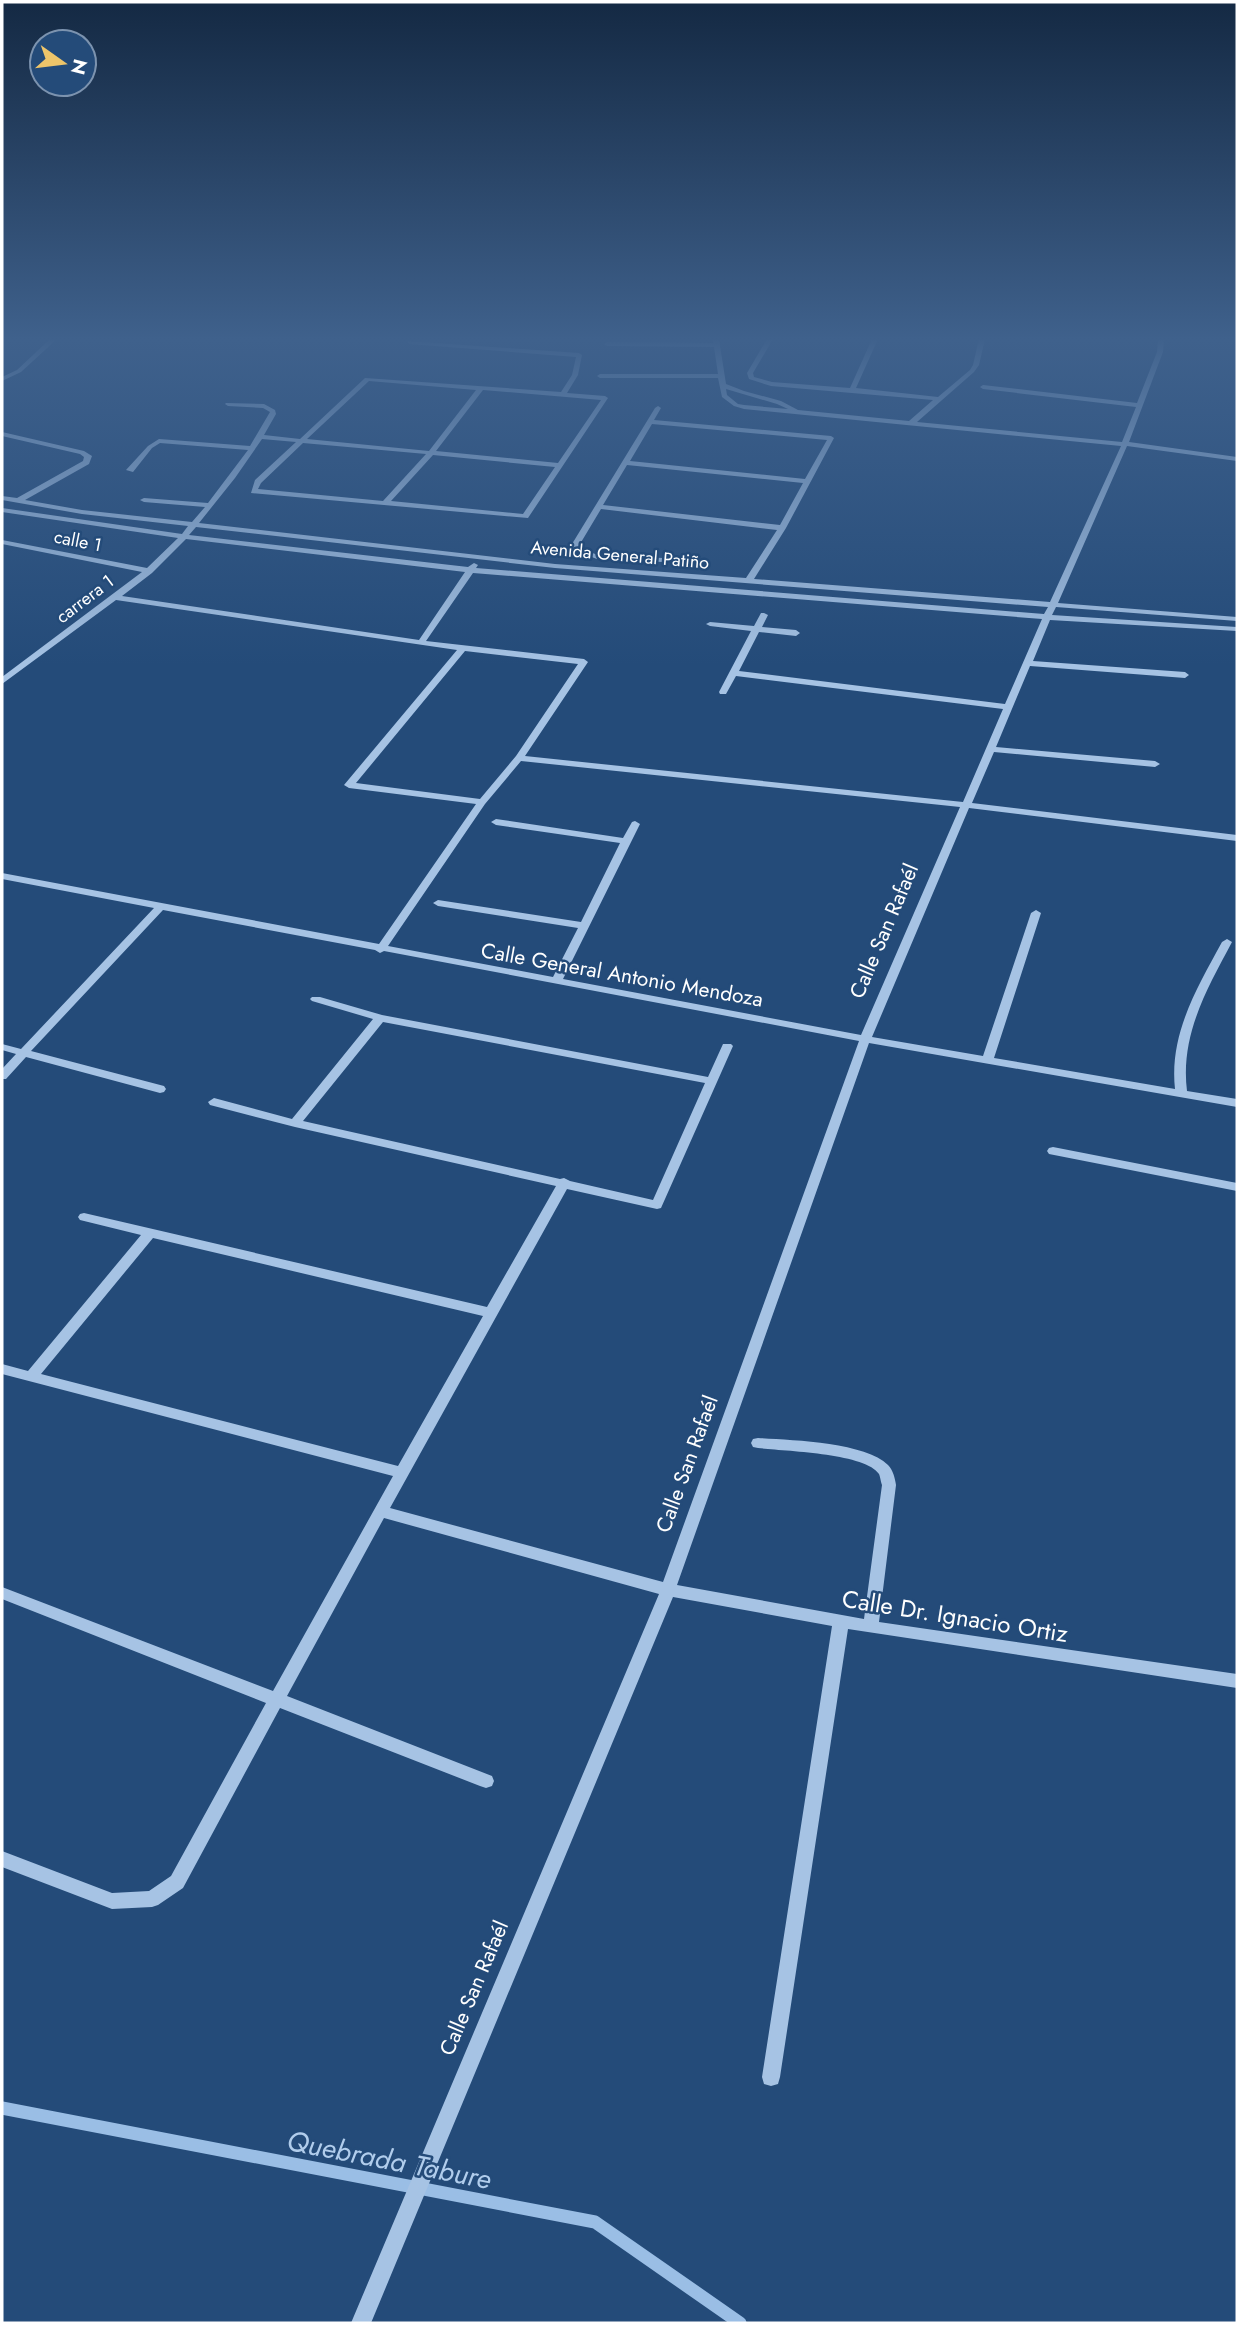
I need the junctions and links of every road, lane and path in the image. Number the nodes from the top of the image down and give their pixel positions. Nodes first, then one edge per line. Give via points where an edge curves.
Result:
1 (62, 448) edge
2 (150, 448) edge
3 (245, 448) edge
4 (252, 448) joint
5 (292, 448) edge
6 (358, 448) edge
7 (435, 448) edge
8 (572, 448) edge
9 (635, 448) edge
10 (826, 448) edge
11 (1123, 448) edge
12 (1151, 448) edge
13 (430, 454) junction
14 (1237, 459) edge
15 (626, 463) junction
16 (561, 465) junction
17 (130, 470) dead end
18 (807, 481) junction
19 (2, 498) edge
20 (144, 500) dead end
21 (18, 501) junction
22 (385, 503) junction
23 (209, 505) junction
24 (599, 507) junction
25 (2, 510) edge
26 (194, 525) junction
27 (782, 528) junction
28 (183, 536) junction
29 (4, 544) edge
30 (479, 557) junction
31 (663, 560) dead end
32 (149, 570) junction
33 (471, 570) junction
34 (748, 582) junction
35 (113, 597) junction
36 (1050, 611) junction
37 (764, 615) dead end
38 (1237, 620) edge
39 (710, 624) dead end
40 (756, 629) junction
41 (1237, 629) edge
42 (796, 633) dead end
43 (421, 643) junction
44 (463, 648) junction
45 (1028, 663) junction
46 (734, 673) junction
47 (1185, 674) dead end
48 (2, 681) edge
49 (723, 692) dead end
50 (1009, 707) junction
51 (990, 749) junction
52 (519, 758) junction
53 (1155, 764) dead end
54 (482, 802) junction
55 (965, 805) junction
56 (496, 822) dead end
57 (635, 824) dead end
58 (1237, 838) edge
59 (626, 841) junction
60 (2, 876) edge
61 (438, 903) dead end
62 (160, 907) junction
63 (1036, 913) dead end
64 (584, 926) junction
65 (1227, 942) dead end
66 (380, 950) junction
67 (556, 982) junction
68 (316, 999) dead end
69 (380, 1017) junction
70 (865, 1039) junction
71 (727, 1046) dead end
72 (2, 1047) edge
73 (26, 1052) junction
74 (987, 1061) junction
75 (2, 1076) edge
76 (712, 1081) junction
77 (160, 1089) dead end
78 (1181, 1093) junction
79 (214, 1102) dead end
80 (1237, 1103) edge
81 (295, 1124) junction
82 (1053, 1151) dead end
83 (564, 1182) junction
84 (1237, 1187) edge
85 (84, 1217) dead end
86 (149, 1233) junction
87 (491, 1313) junction
88 (2, 1369) edge
89 (31, 1377) junction
90 (758, 1443) dead end
91 (402, 1473) junction
92 (382, 1513) junction
93 (668, 1590) junction
94 (2, 1593) edge
95 (841, 1622) junction
96 (872, 1627) junction
97 (1237, 1681) edge
98 (276, 1698) junction
99 (486, 1781) dead end
100 (2, 1859) edge
101 (771, 2077) dead end
102 (361, 2323) edge

1 - 21 street via 82,452 88,456 86,462
2 - 17 street
3 - 4 street
4 - 23 street, carrera 1
5 - 22 street via 254,491
6 - 13 street
7 - 13 street
8 - 16 street
9 - 15 street
10 - 18 street
11 - 36 street, Calle San Rafaél
12 - 14 street
13 - 16 street
13 - 22 street
15 - 18 street
15 - 24 street
16 - 22 street via 525,516
18 - 27 street
19 - 21 street, Avenida General Patiño
20 - 23 street
21 - 26 street, Avenida General Patiño
23 - 26 street, carrera 1
24 - 27 street
24 - 31 street via 576,544 577,551 597,557
25 - 28 street, Avenida General Patiño
26 - 28 street, carrera 1
26 - 30 street, Avenida General Patiño
27 - 34 street
28 - 32 street, carrera 1
28 - 33 street, Avenida General Patiño
29 - 32 street, calle 1
30 - 33 street
30 - 34 street, Avenida General Patiño
32 - 35 street, carrera 1
33 - 36 street, Avenida General Patiño
33 - 43 street
34 - 36 street, Avenida General Patiño
35 - 43 street
35 - 48 street, carrera 1
36 - 38 street, Avenida General Patiño
36 - 41 street, Avenida General Patiño
36 - 45 street, Calle San Rafaél
37 - 40 street
39 - 40 street
40 - 42 street
40 - 46 street
43 - 44 street
44 - 52 street via 584,662
44 - 54 street via 349,785
45 - 47 street
45 - 50 street, Calle San Rafaél
46 - 49 street
46 - 50 street
50 - 51 street, Calle San Rafaél
51 - 53 street
51 - 55 street, Calle San Rafaél
52 - 54 street
52 - 55 street
54 - 66 street
55 - 58 street
55 - 70 street, Calle San Rafaél
56 - 59 street
57 - 59 street
59 - 64 street
60 - 62 street, Calle General Antonio Mendoza
61 - 64 street
62 - 66 street, Calle General Antonio Mendoza
62 - 73 street
63 - 74 street
64 - 67 street
65 - 78 street via 1191,1012 1178,1060
66 - 67 street, Calle General Antonio Mendoza
67 - 70 street, Calle General Antonio Mendoza
68 - 69 street
69 - 76 street
69 - 81 street
70 - 74 street, Calle General Antonio Mendoza
70 - 93 street, Calle San Rafaél
71 - 76 street
72 - 73 street
73 - 75 street
73 - 77 street
74 - 78 street, Calle General Antonio Mendoza
76 - 83 street via 657,1205
78 - 80 street, Calle General Antonio Mendoza
79 - 81 street
81 - 83 street
82 - 84 street
83 - 87 street
85 - 86 street
86 - 87 street
86 - 89 street
87 - 91 street
88 - 89 street
89 - 91 street
90 - 96 street via 859,1455 886,1471 889,1485
91 - 92 street
92 - 93 street, Calle Dr. Ignacio Ortiz
92 - 98 street
93 - 95 street, Calle Dr. Ignacio Ortiz
93 - 102 street, Calle San Rafaél
94 - 98 street
95 - 96 street, Calle Dr. Ignacio Ortiz
95 - 101 street
96 - 97 street, Calle Dr. Ignacio Ortiz
98 - 99 street
98 - 100 street via 177,1882 152,1899 112,1901

